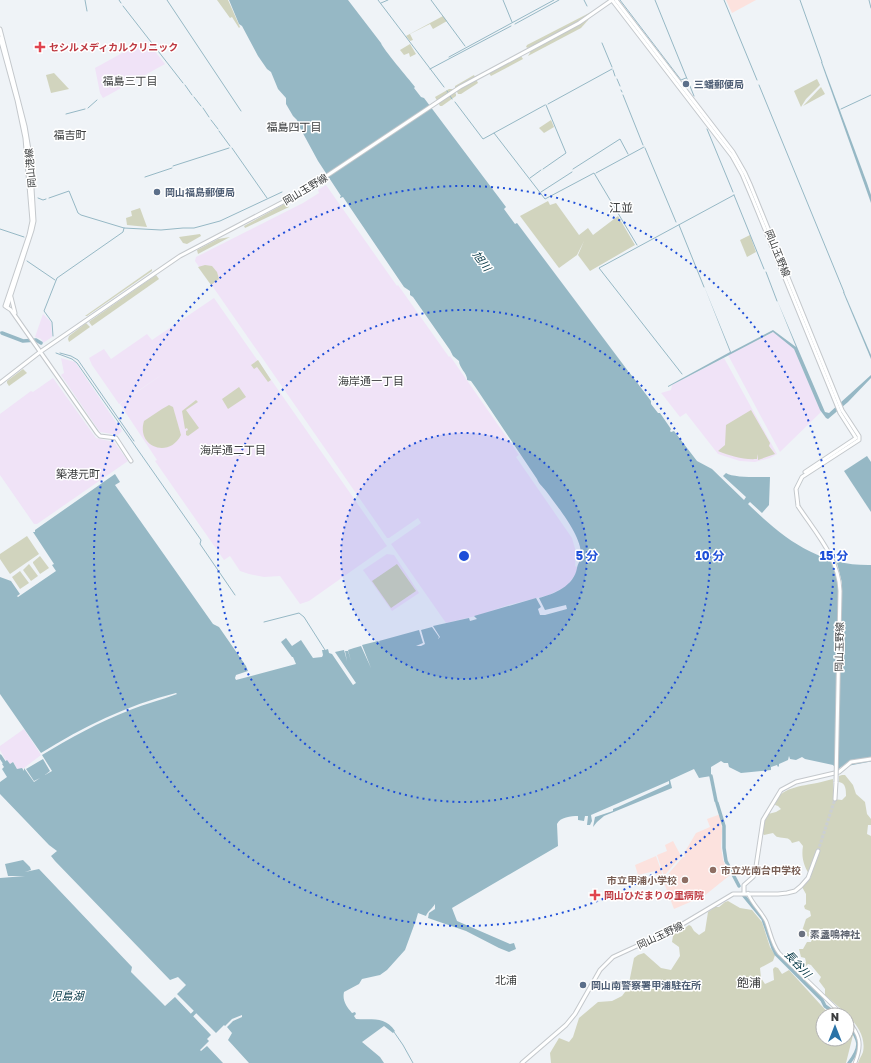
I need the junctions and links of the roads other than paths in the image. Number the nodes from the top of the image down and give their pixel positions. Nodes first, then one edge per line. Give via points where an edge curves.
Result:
1 (612, 0) edge
2 (616, 0) edge
3 (0, 29) edge
4 (0, 38) edge
5 (11, 295) junction
6 (6, 306) junction
7 (17, 319) junction
8 (40, 352) junction
9 (0, 383) edge
10 (131, 461) dead end
11 (798, 506) junction
12 (871, 759) edge
13 (835, 799) tunnel mouth
14 (818, 851) tunnel mouth
15 (744, 893) junction
16 (748, 894) junction
17 (835, 1007) edge
18 (855, 1031) edge
19 (522, 1063) edge
20 (855, 1063) edge

1 - 8 main road, 岡山玉野線 via 579,23 443,97 308,189 180,256
1 - 11 main road, 岡山玉野線 via 738,166 840,413 856,438 800,476 794,488 794,498
2 - 11 main road, 岡山玉野線 via 741,165 842,410 859,436 859,440 802,477 796,489
3 - 5 main road, 岡山港線 via 25,126 30,156 34,218
4 - 6 main road, 岡山港線 via 25,138 32,221
5 - 6 main road, 岡山港線
5 - 7 main road
6 - 7 main road
7 - 8 main road
8 - 9 main road, 岡山玉野線
8 - 10 main road via 97,433 100,436 116,438
11 - 13 main road, 岡山玉野線, bridge via 832,558 839,576
12 - 15 main road via 851,762 839,772 796,782 780,790 762,820 755,870 753,877 744,885
14 - 16 main road, 岡山玉野線 via 808,878 795,891 787,894
15 - 16 main road, 岡山玉野線
15 - 19 main road, 岡山玉野線 via 728,896 676,928 611,958 600,970 566,1025
16 - 17 main road via 765,920 779,954
18 - 20 main road via 860,1039

